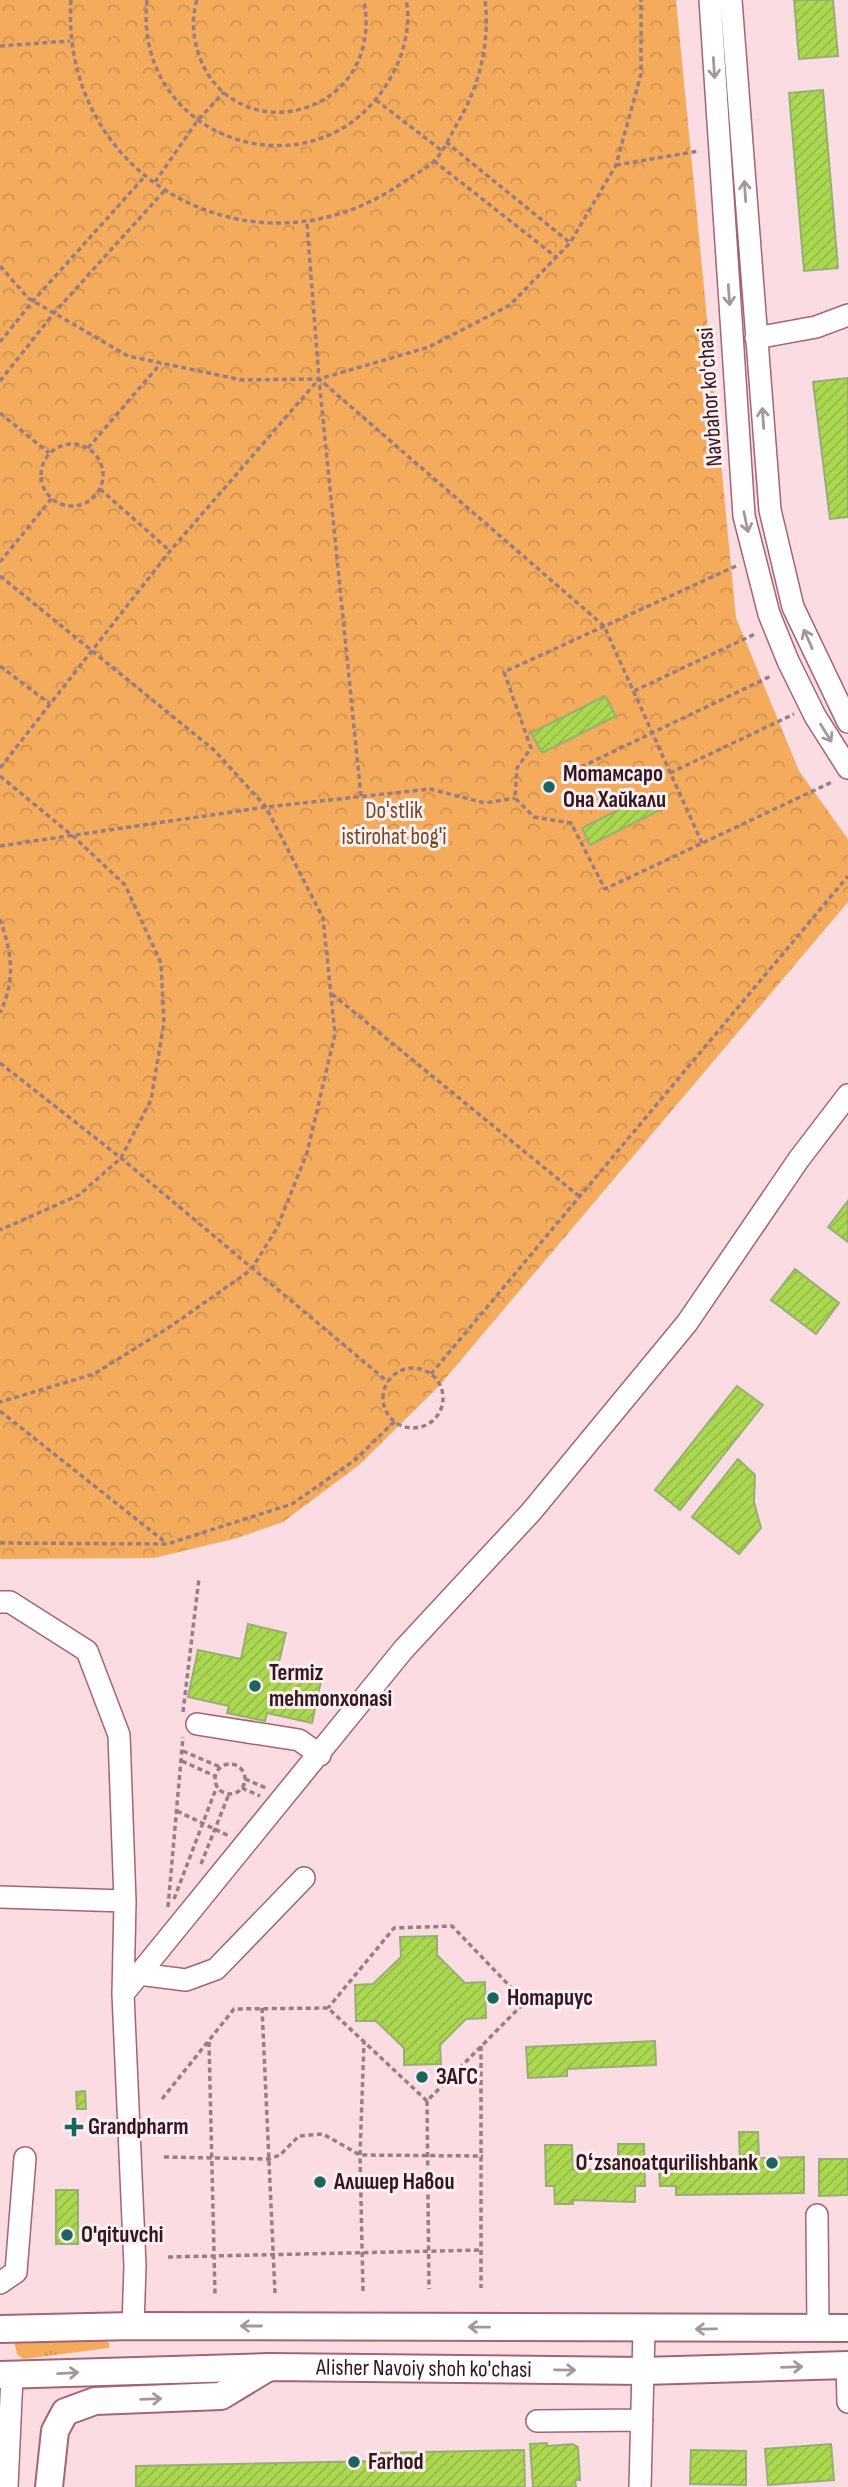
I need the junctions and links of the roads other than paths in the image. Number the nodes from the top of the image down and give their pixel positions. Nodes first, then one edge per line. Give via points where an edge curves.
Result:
1 (710, 0) edge
2 (732, 0) edge
3 (848, 315) edge
4 (756, 338) junction
5 (848, 722) edge
6 (841, 775) edge
7 (848, 1095) edge
8 (0, 1602) edge
9 (188, 1722) road end
10 (320, 1755) junction
11 (304, 1878) dead end
12 (0, 1897) edge
13 (125, 1901) junction
14 (139, 1975) junction
15 (123, 1994) junction
16 (24, 2158) dead end
17 (817, 2216) dead end
18 (0, 2283) edge
19 (133, 2326) junction
20 (818, 2328) junction
21 (848, 2328) edge
22 (644, 2330) junction
23 (2, 2331) edge
24 (848, 2365) edge
25 (270, 2367) junction
26 (137, 2369) junction
27 (643, 2371) junction
28 (4, 2375) edge
29 (848, 2402) edge
30 (642, 2420) junction
31 (537, 2421) dead end
32 (7, 2487) edge
33 (49, 2487) edge
34 (640, 2487) edge

1 -> 6 street, Navbahor ko'chasi via 744,516 769,614
4 -> 2 street
3 - 4 street via 816,327
5 -> 4 street via 793,607 770,510
7 - 10 street via 687,1323 531,1512 403,1650
8 - 13 street via 10,1602 86,1650 119,1735
9 - 10 street via 299,1740
10 - 14 street
11 - 14 street via 216,1969 186,1980
12 - 13 street
13 - 15 street
14 - 15 street
15 - 19 street via 135,2266
16 - 18 street via 16,2272
17 - 20 street
22 -> 19 main road, Alisher Navoiy shoh ko'chasi
19 - 23 main road, Alisher Navoiy shoh ko'chasi
19 - 26 main road via 145,2348
20 - 21 main road, Alisher Navoiy shoh ko'chasi
20 -> 22 main road, Alisher Navoiy shoh ko'chasi
22 - 27 street
27 -> 24 main road, Alisher Navoiy shoh ko'chasi
24 - 29 street
25 - 26 main road, Alisher Navoiy shoh ko'chasi
25 -> 27 main road, Alisher Navoiy shoh ko'chasi
33 -> 25 main road via 55,2431 65,2412 95,2401 221,2396
28 -> 26 main road, Alisher Navoiy shoh ko'chasi
27 - 30 street
28 - 32 street
30 - 31 street
30 - 34 street

